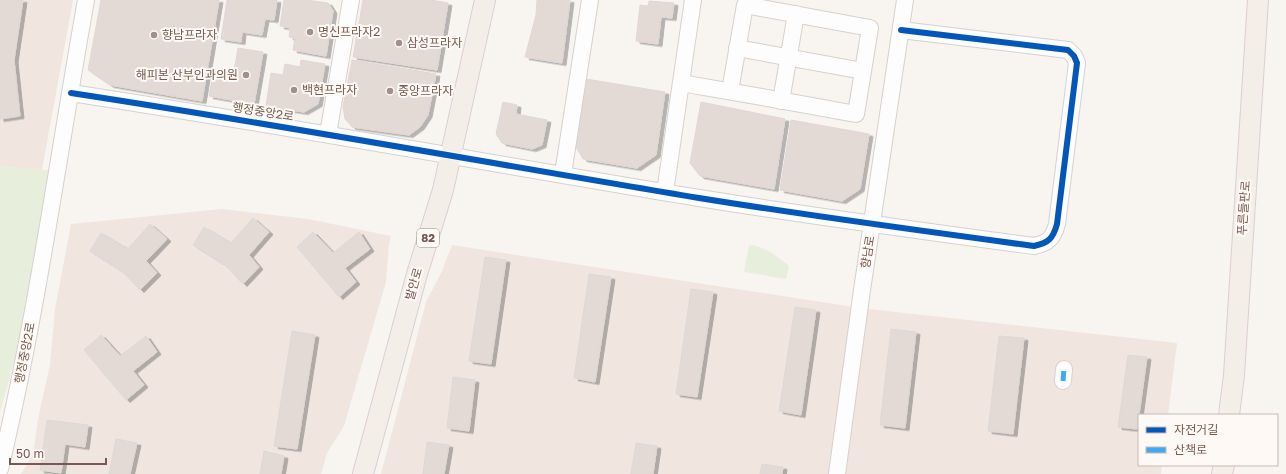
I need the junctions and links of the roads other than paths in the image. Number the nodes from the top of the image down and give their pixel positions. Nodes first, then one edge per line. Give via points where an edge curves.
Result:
1 (86, 0) edge
2 (351, 0) edge
3 (485, 0) edge
4 (590, 0) edge
5 (693, 0) edge
6 (905, 0) edge
7 (1258, 0) edge
8 (796, 14) junction
9 (901, 30) junction
10 (737, 48) junction
11 (789, 57) junction
12 (863, 71) junction
13 (681, 83) junction
14 (730, 91) junction
15 (71, 93) junction
16 (781, 100) junction
17 (328, 134) junction
18 (452, 156) junction
19 (563, 174) junction
20 (665, 192) junction
21 (873, 224) junction
22 (1229, 414) edge
23 (0, 469) edge
24 (364, 474) edge
25 (837, 474) edge

1 - 15 street, 행정중앙2로
2 - 17 street via 347,57
3 - 18 main road, 발안로 / 82
4 - 19 street
5 - 13 street
6 - 9 street, 향남로
7 - 22 main road, 푸른들판로 via 1234,374
8 - 10 street via 745,5
8 - 11 street
8 - 12 street via 870,28
9 - 21 street, 향남로
9 - 21 street, 행정중앙2로 via 1068,50 1074,56 1077,63 1057,224 1054,236 1045,244 1034,246
10 - 11 street
10 - 14 street
11 - 12 street
11 - 16 street
12 - 16 street via 856,114
13 - 14 street
13 - 20 street
14 - 16 street
15 - 17 street, 행정중앙2로
15 - 23 street, 행정중앙2로 via 18,390
17 - 18 street, 행정중앙2로
18 - 19 street, 행정중앙2로
18 - 24 main road, 발안로 / 82 via 417,274
19 - 20 street, 행정중앙2로
20 - 21 street, 행정중앙2로
21 - 25 street, 향남로

